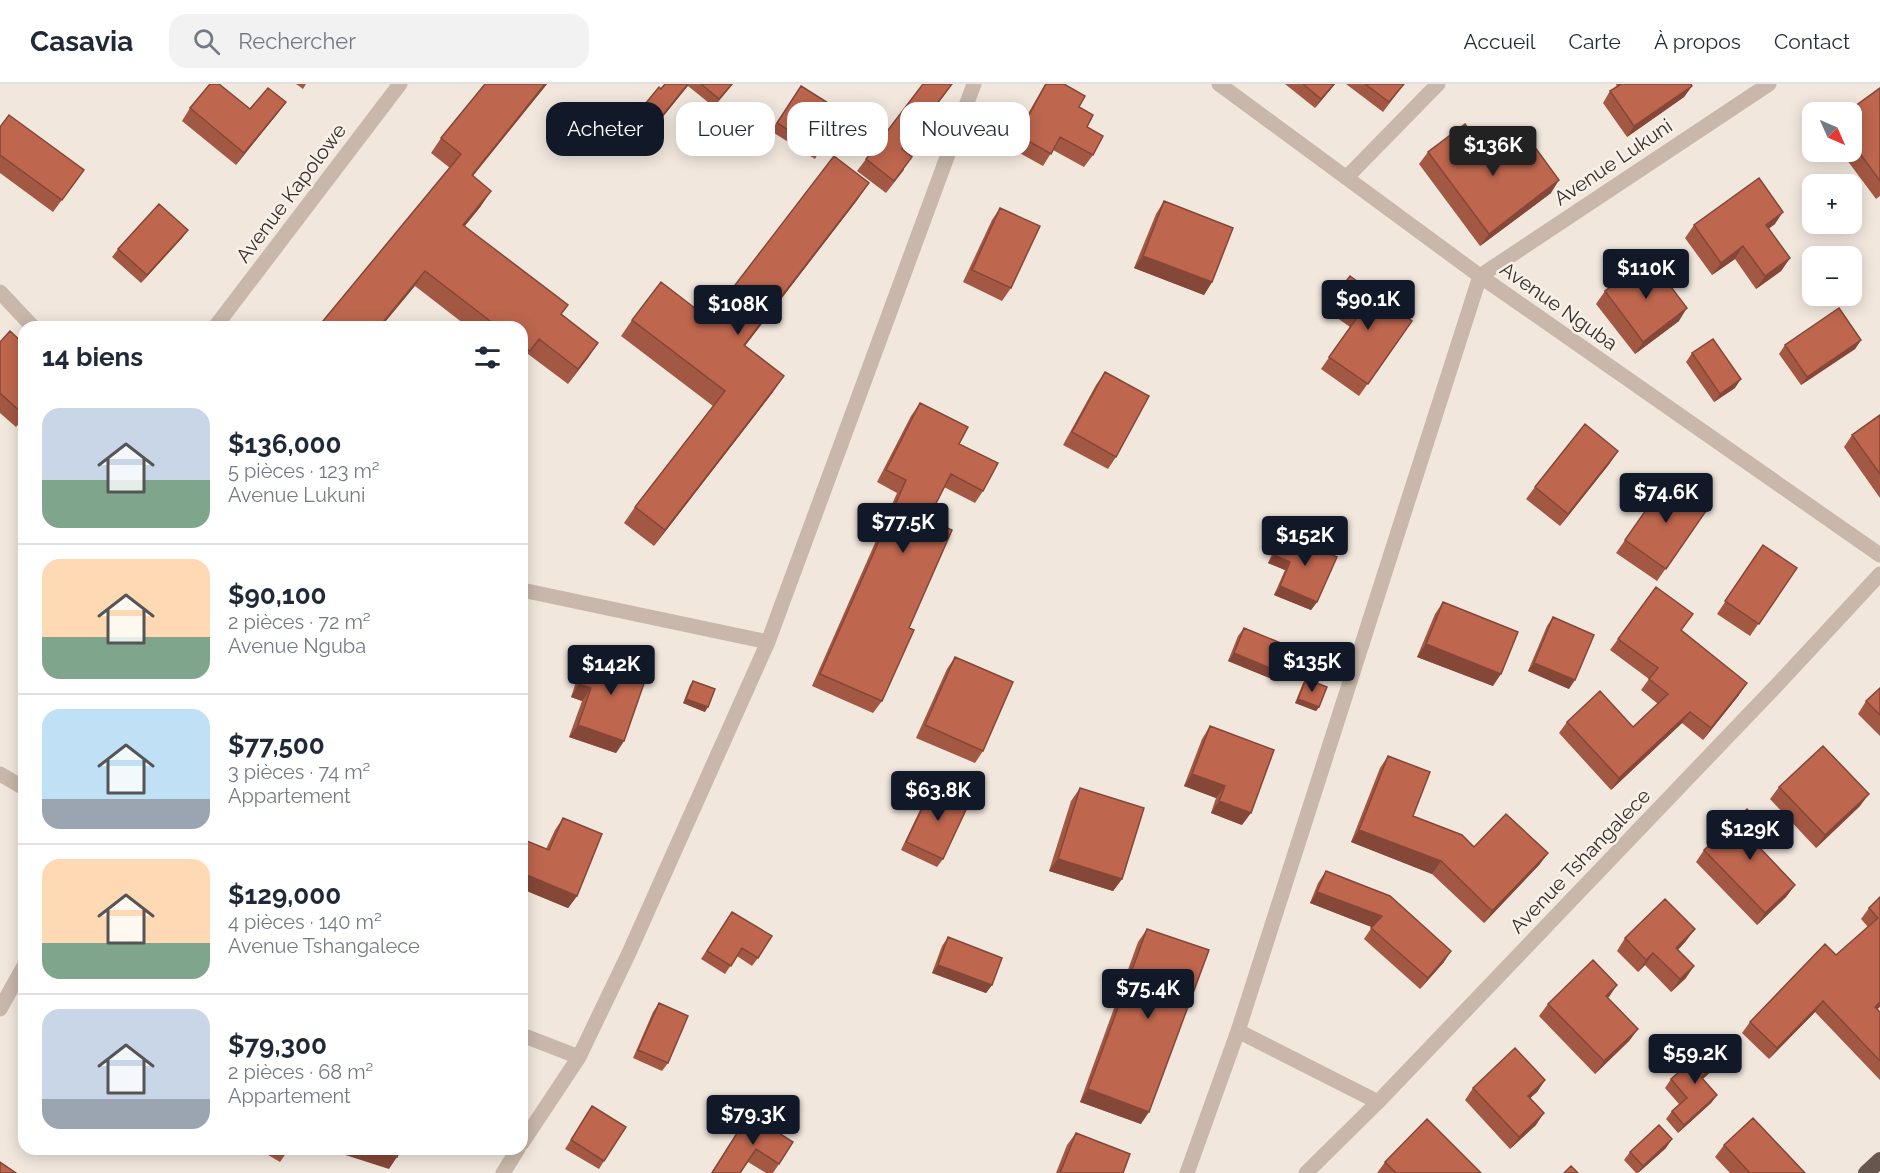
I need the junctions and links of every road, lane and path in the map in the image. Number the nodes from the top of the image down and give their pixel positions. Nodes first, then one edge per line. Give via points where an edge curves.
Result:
1 (400, 84) edge
2 (974, 84) edge
3 (1219, 84) edge
4 (1437, 84) edge
5 (1769, 84) edge
6 (1346, 178) junction
7 (1480, 276) junction
8 (0, 292) edge
9 (27, 321) edge
10 (220, 321) edge
11 (1880, 555) edge
12 (1880, 574) edge
13 (528, 591) edge
14 (768, 642) junction
15 (0, 774) edge
16 (18, 784) edge
17 (18, 977) edge
18 (0, 1009) edge
19 (1239, 1031) junction
20 (528, 1037) edge
21 (579, 1057) junction
22 (1378, 1102) junction
23 (528, 1134) edge
24 (514, 1155) edge
25 (1880, 1160) edge
26 (503, 1173) edge
27 (1187, 1173) edge
28 (1306, 1173) edge
29 (1866, 1173) edge

1 - 10 street, Avenue Kapolowe
2 - 14 street
3 - 6 street, Avenue Nguba
4 - 6 street
5 - 7 street, Avenue Lukuni
6 - 7 street, Avenue Nguba
7 - 11 street, Avenue Nguba
7 - 19 street
8 - 9 street
12 - 22 street, Avenue Tshangalece
13 - 14 street
14 - 21 street
15 - 16 street
17 - 18 street
19 - 22 street
19 - 27 street
20 - 21 street
21 - 23 street
22 - 28 street, Avenue Tshangalece
24 - 26 street
25 - 29 highway

